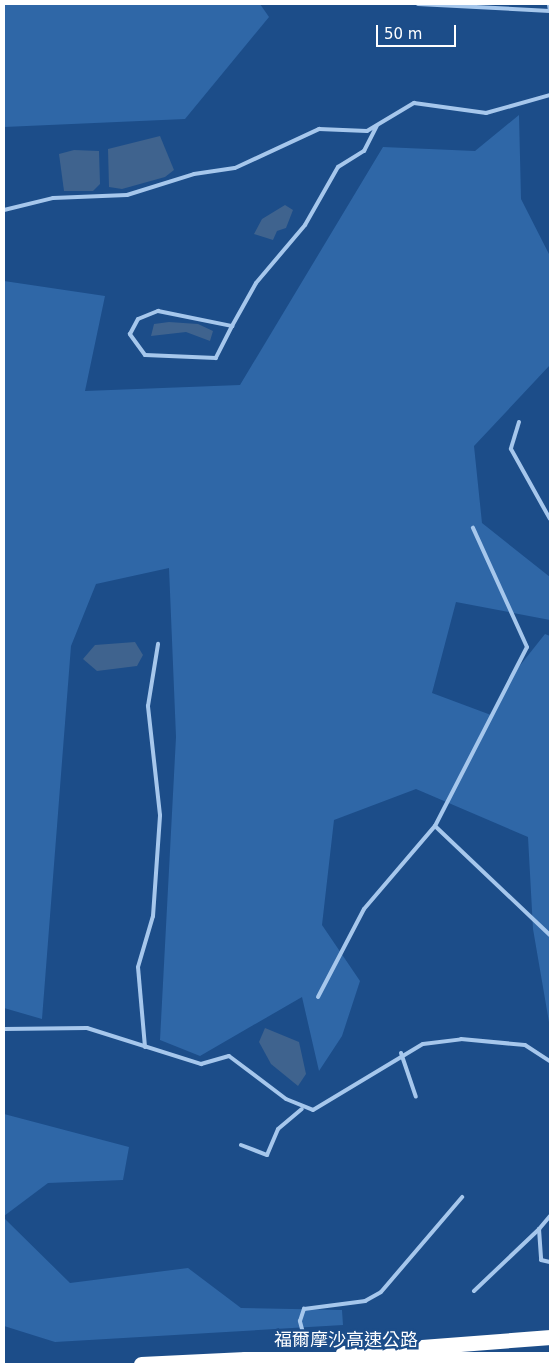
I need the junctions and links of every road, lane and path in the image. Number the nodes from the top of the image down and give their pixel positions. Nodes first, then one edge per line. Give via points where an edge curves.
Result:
1 (418, 4) edge
2 (548, 4) edge
3 (550, 11) edge
4 (550, 96) edge
5 (378, 124) junction
6 (4, 210) edge
7 (232, 326) junction
8 (519, 422) dead end
9 (550, 519) edge
10 (473, 528) dead end
11 (158, 644) dead end
12 (435, 826) junction
13 (550, 935) edge
14 (318, 997) dead end
15 (4, 1028) edge
16 (145, 1048) junction
17 (401, 1053) junction
18 (550, 1061) edge
19 (416, 1097) dead end
20 (302, 1109) junction
21 (241, 1145) dead end
22 (462, 1197) dead end
23 (550, 1216) edge
24 (539, 1229) junction
25 (550, 1262) edge
26 (474, 1292) dead end
27 (550, 1337) edge
28 (306, 1344) dead end
29 (318, 1358) junction
30 (550, 1359) edge
31 (142, 1364) edge

1 - 3 lane
2 - 3 street
4 - 5 lane via 486,113 414,103
5 - 6 lane via 367,131 319,129 235,168 194,174 127,195 53,198
5 - 7 lane via 364,150 338,167 305,225 256,283
7 - 7 lane via 158,311 138,319 130,334 146,355 216,358
8 - 9 lane via 511,449
10 - 12 lane via 527,647
11 - 16 lane via 148,706 160,815 153,916 138,967
12 - 13 lane
12 - 14 lane via 364,909
15 - 16 lane via 38,1032 87,1028
16 - 20 lane via 202,1064 229,1056 237,1058
17 - 18 lane via 423,1044 461,1039 525,1045
17 - 19 lane
17 - 20 lane via 314,1110
20 - 21 lane via 278,1129 267,1155
22 - 28 lane via 381,1292 365,1301 304,1309 300,1321
23 - 24 lane
24 - 25 lane via 540,1260
24 - 26 lane
27 - 29 highway via 366,1348
29 - 30 highway, 福爾摩沙高速公路
29 - 31 highway, 福爾摩沙高速公路

